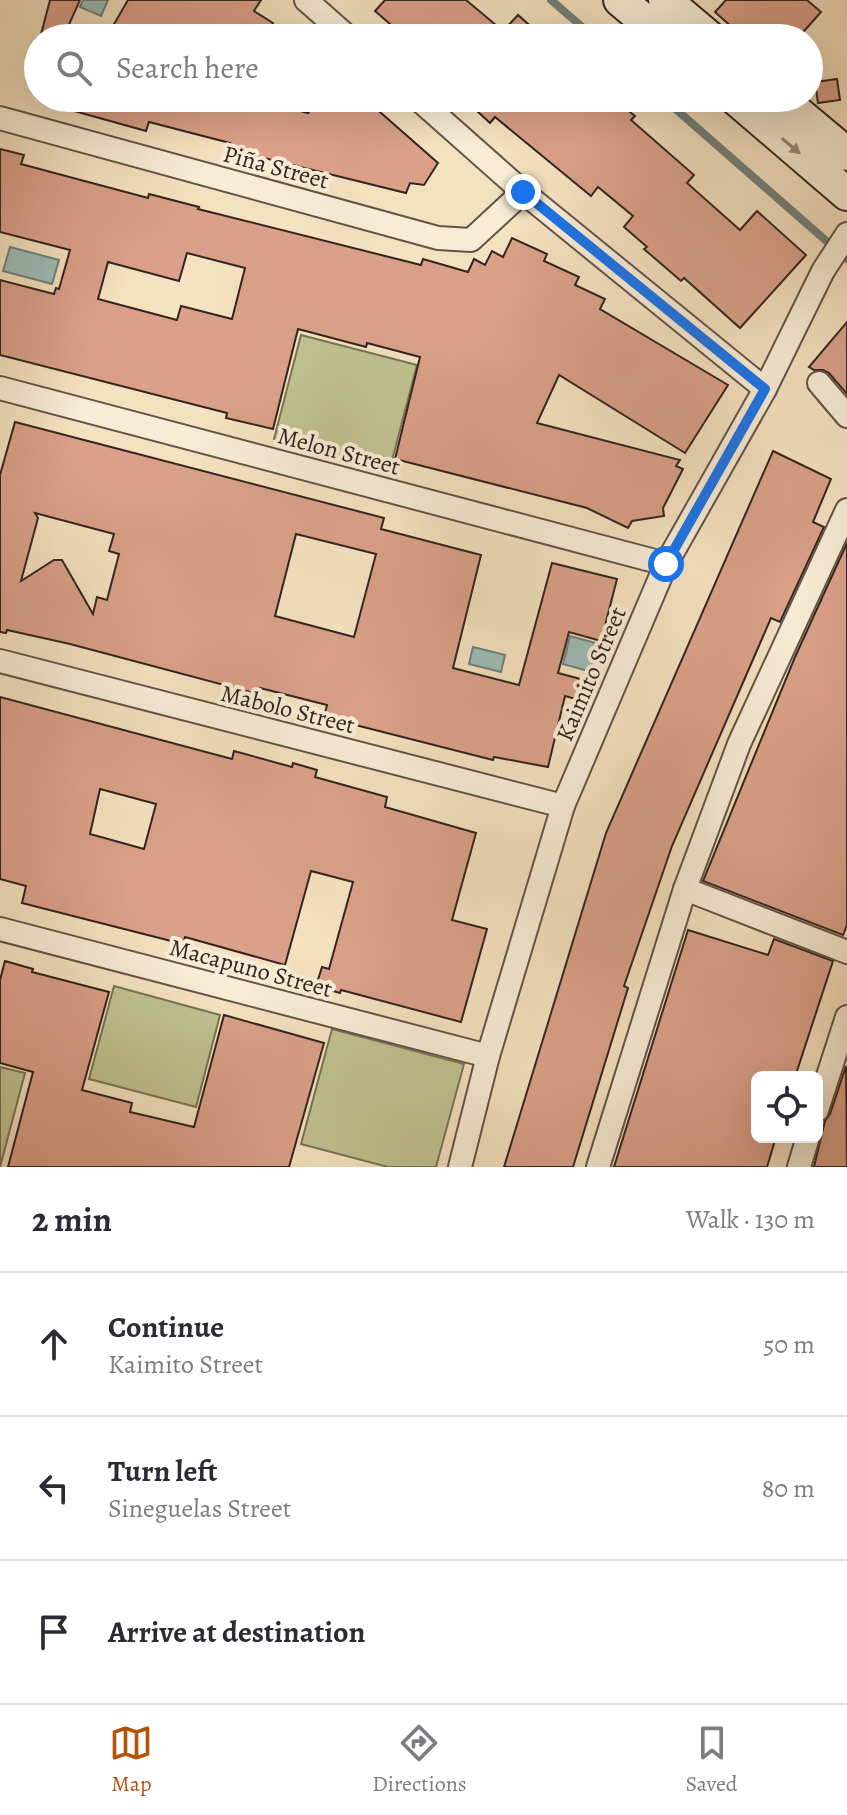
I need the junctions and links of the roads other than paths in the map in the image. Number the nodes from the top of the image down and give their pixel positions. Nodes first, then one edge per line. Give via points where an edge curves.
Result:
1 (306, 0) edge
2 (620, 0) edge
3 (665, 0) edge
4 (333, 24) edge
5 (648, 24) edge
6 (693, 24) edge
7 (433, 112) edge
8 (751, 112) edge
9 (797, 112) edge
10 (0, 118) edge
11 (847, 154) edge
12 (523, 192) junction
13 (847, 194) edge
14 (845, 237) edge
15 (819, 383) dead end
16 (0, 388) edge
17 (765, 389) junction
18 (847, 416) edge
19 (847, 510) edge
20 (666, 564) junction
21 (0, 661) edge
22 (563, 806) junction
23 (685, 889) junction
24 (0, 929) edge
25 (847, 952) edge
26 (847, 1017) edge
27 (488, 1056) junction
28 (823, 1091) edge
29 (806, 1143) edge
30 (460, 1167) edge
31 (598, 1167) edge
32 (799, 1167) edge

1 - 4 street
2 - 5 main road
3 - 6 main road
7 - 12 street
8 -> 13 main road
9 - 11 main road
10 - 12 street, Piña Street via 438,238 471,240
12 - 17 street
14 - 17 street, Kaimito Street
15 - 18 street
16 - 20 street, Melon Street
17 - 20 street, Kaimito Street
19 - 23 street via 739,744
20 - 22 street, Kaimito Street
21 - 22 street, Mabolo Street
22 - 27 street, Kaimito Street
23 - 25 street
23 - 31 street
24 - 27 street, Macapuno Street
26 - 28 street
27 - 30 street, Kaimito Street
29 - 32 street

